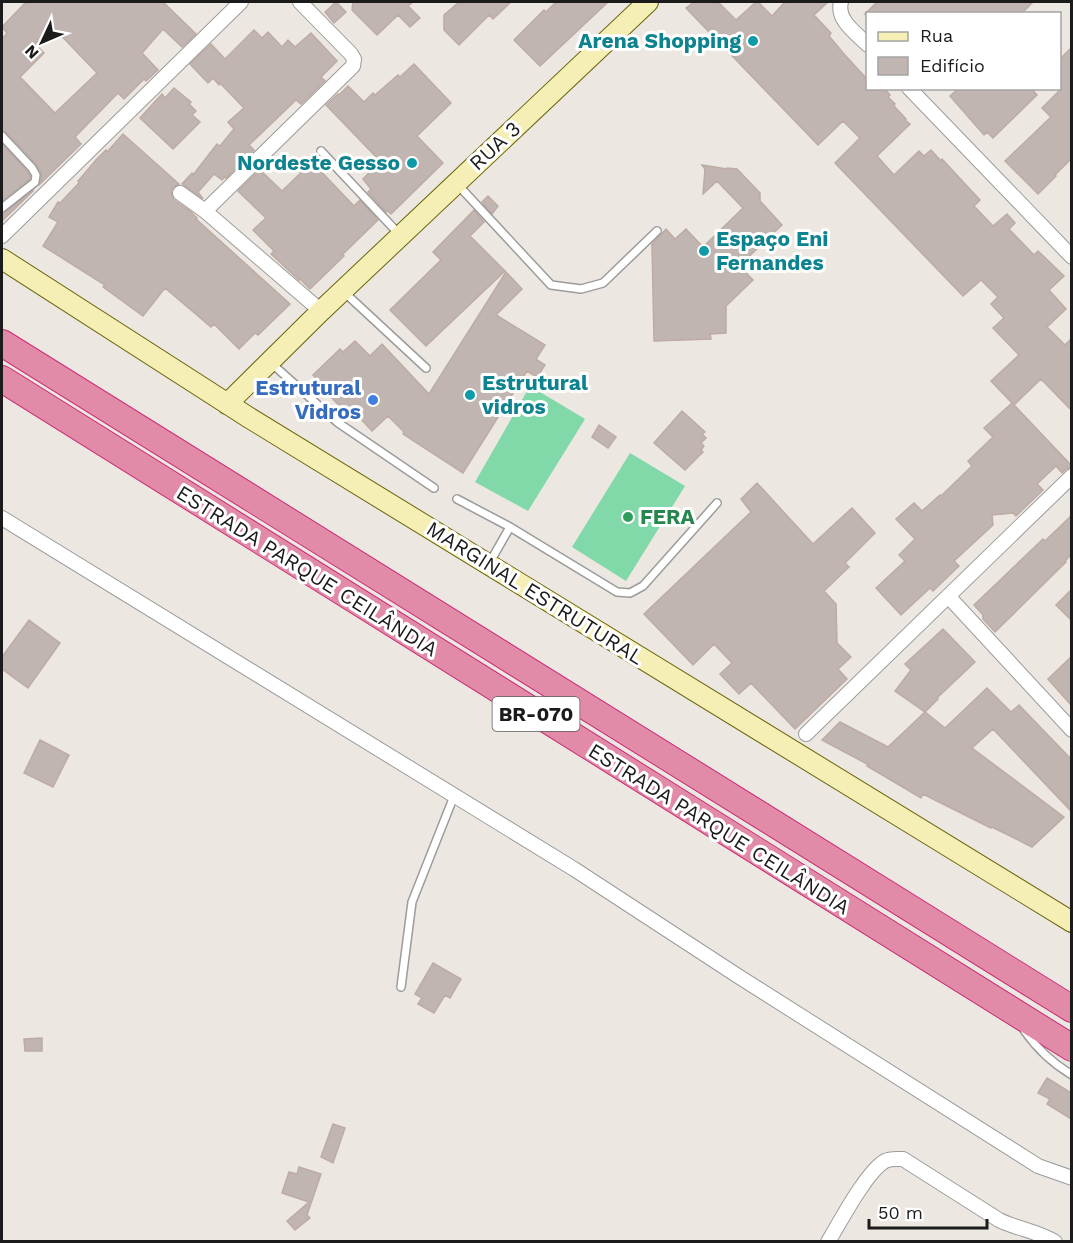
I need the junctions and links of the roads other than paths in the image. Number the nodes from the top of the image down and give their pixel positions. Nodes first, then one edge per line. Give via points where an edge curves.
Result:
1 (241, 2) edge
2 (300, 2) edge
3 (648, 2) edge
4 (841, 2) edge
5 (866, 44) edge
6 (911, 90) edge
7 (2, 136) edge
8 (321, 152) dead end
9 (456, 183) junction
10 (180, 193) dead end
11 (2, 208) edge
12 (204, 211) junction
13 (657, 231) dead end
14 (401, 236) junction
15 (2, 237) edge
16 (1071, 257) edge
17 (2, 259) edge
18 (342, 291) junction
19 (321, 311) junction
20 (2, 343) edge
21 (270, 362) junction
22 (426, 368) dead end
23 (2, 379) edge
24 (227, 404) junction
25 (1071, 476) edge
26 (434, 488) dead end
27 (458, 499) dead end
28 (717, 503) dead end
29 (2, 518) edge
30 (510, 527) junction
31 (489, 564) junction
32 (948, 596) junction
33 (1071, 730) edge
34 (806, 734) dead end
35 (454, 796) junction
36 (1071, 922) edge
37 (401, 987) dead end
38 (1071, 1009) edge
39 (1011, 1010) junction
40 (1071, 1048) edge
41 (1071, 1075) edge
42 (1071, 1178) edge
43 (828, 1242) edge
44 (1055, 1242) edge

1 - 15 street
2 - 12 street via 351,54 353,66
3 - 9 main road, RUA 3
4 - 5 street via 843,20
6 - 16 street
7 - 11 lane via 36,175 35,182
8 - 14 lane
9 - 13 lane via 551,285 581,289 603,283
9 - 14 main road, RUA 3
10 - 12 street
12 - 19 street
14 - 18 main road, RUA 3
17 - 24 main road, MARGINAL ESTRUTURAL
18 - 19 main road, RUA 3
18 - 22 lane
19 - 21 main road, RUA 3
20 - 38 highway, ESTRADA PARQUE CEILÂNDIA / BR-070
21 - 24 main road, RUA 3
21 - 26 lane via 337,422
23 - 39 highway, ESTRADA PARQUE CEILÂNDIA / BR-070
24 - 31 main road, MARGINAL ESTRUTURAL
25 - 32 street
27 - 30 lane
28 - 30 lane via 643,586 630,593 617,592
29 - 35 street
30 - 31 lane
31 - 36 main road, MARGINAL ESTRUTURAL
32 - 33 street
32 - 34 street
35 - 37 lane via 412,902
35 - 42 street via 1038,1166
39 - 40 highway, ESTRADA PARQUE CEILÂNDIA / BR-070
39 - 41 lane via 1048,1059
43 - 44 street via 874,1170 892,1159 903,1159 999,1220

